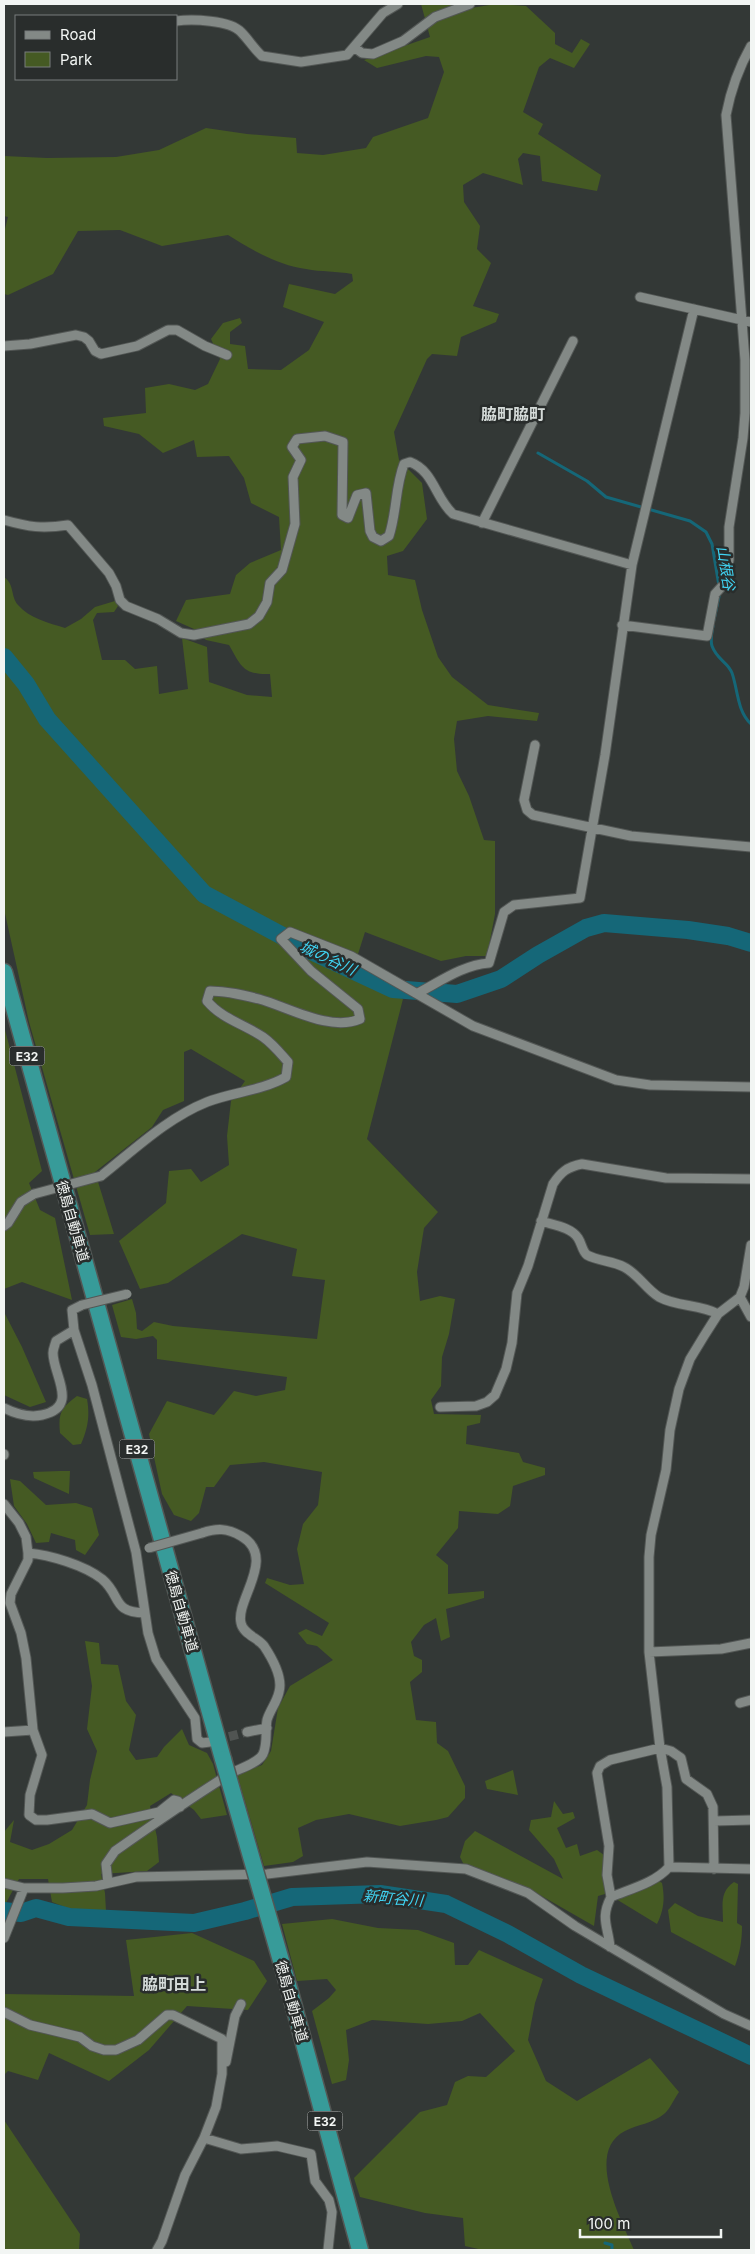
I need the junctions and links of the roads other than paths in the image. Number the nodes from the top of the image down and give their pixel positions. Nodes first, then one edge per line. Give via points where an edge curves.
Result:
1 (398, 4) edge
2 (470, 4) edge
3 (178, 21) edge
4 (751, 46) edge
5 (354, 47) junction
6 (640, 297) dead end
7 (694, 309) junction
8 (747, 321) edge
9 (573, 341) dead end
10 (4, 346) edge
11 (227, 355) dead end
12 (4, 520) edge
13 (482, 523) junction
14 (632, 565) junction
15 (622, 625) junction
16 (535, 745) dead end
17 (592, 828) junction
18 (751, 847) edge
19 (4, 972) edge
20 (418, 993) junction
21 (751, 1086) edge
22 (751, 1179) edge
23 (541, 1221) junction
24 (4, 1226) edge
25 (751, 1245) edge
26 (127, 1294) dead end
27 (740, 1297) junction
28 (718, 1314) junction
29 (751, 1317) edge
30 (74, 1330) junction
31 (440, 1407) dead end
32 (4, 1408) edge
33 (4, 1504) edge
34 (136, 1552) junction
35 (28, 1553) junction
36 (145, 1613) junction
37 (751, 1643) edge
38 (649, 1652) junction
39 (751, 1700) edge
40 (740, 1703) dead end
41 (267, 1728) junction
42 (33, 1730) junction
43 (4, 1732) edge
44 (247, 1732) tunnel mouth
45 (210, 1742) dead end
46 (660, 1748) junction
47 (180, 1807) junction
48 (751, 1820) edge
49 (714, 1821) junction
50 (668, 1867) junction
51 (714, 1869) junction
52 (751, 1869) edge
53 (4, 1883) edge
54 (108, 1883) junction
55 (24, 1888) junction
56 (611, 1897) junction
57 (4, 1938) edge
58 (610, 1947) junction
59 (241, 2004) dead end
60 (4, 2012) edge
61 (751, 2026) edge
62 (222, 2074) junction
63 (204, 2138) junction
64 (157, 2250) edge
65 (328, 2250) edge
66 (360, 2250) edge

1 - 5 street via 383,13
2 - 5 street via 440,14 403,41 374,54 362,53
3 - 5 street via 231,25 241,31 262,56 285,60 301,62 347,55
4 - 8 street via 738,69 726,115
6 - 7 street
7 - 8 street
7 - 14 street
8 - 15 street via 743,438 729,527 729,560 725,583 714,594 706,636
9 - 13 street
10 - 11 street via 76,335 84,336 102,354 137,346 168,330 177,330
12 - 13 street via 30,528 68,525 109,574 126,606 182,633 194,635 249,624 259,616 267,602 270,583 282,570 295,524 294,477 301,460 292,447 296,439 325,436 343,442 342,516 348,518 358,495 366,493 370,531 381,541 389,536 395,517 400,474 404,464 410,462 428,474 444,506 453,514
13 - 14 street
14 - 15 street
15 - 17 street
16 - 17 street via 524,800 527,810 533,815
17 - 18 street via 631,836
17 - 20 street via 580,898 514,904 504,912 489,963 459,970
19 - 66 highway, 徳島自動車道 / E32, bridge
20 - 21 street via 473,1026 616,1080 679,1086
20 - 24 street, bridge via 351,956 290,932 281,938 311,971 358,1009 360,1019 354,1022 322,1021 260,1000 226,991 210,991 207,1001 216,1012 262,1036 288,1062 286,1077 254,1090 204,1103 164,1126 101,1176 34,1194 21,1202
22 - 23 street via 684,1180 582,1164 569,1166 553,1184
23 - 28 street via 572,1231 589,1256 622,1266 659,1296
23 - 31 street via 517,1293 512,1343 495,1395 476,1406
25 - 27 street
26 - 30 street, bridge via 72,1310
27 - 28 street
27 - 29 street
28 - 38 street via 690,1359 670,1430 666,1470 651,1535
30 - 32 street via 56,1341 53,1353 63,1390 62,1401 52,1413 37,1416 16,1414
30 - 34 street via 92,1385
33 - 35 street via 26,1537
34 - 36 street
34 - 41 street, bridge via 216,1528 232,1531 246,1539 254,1550 256,1565 240,1616 241,1624 265,1648 280,1684
35 - 36 street via 44,1554 86,1570 102,1580 122,1609
35 - 42 street via 10,1603 26,1658
36 - 45 street via 156,1659 195,1718 197,1739 202,1743
37 - 38 street via 721,1649
38 - 46 street
39 - 40 street
41 - 44 street
41 - 47 street via 264,1753 259,1758
42 - 43 street
42 - 47 street via 42,1755 30,1796 29,1815 36,1820 92,1814 110,1823 159,1812 174,1800
46 - 49 street via 681,1758 686,1778 707,1794 713,1807
46 - 50 street via 667,1788
46 - 56 street via 610,1760 600,1766 597,1773 609,1846 607,1876
47 - 54 street via 115,1851 106,1864
48 - 49 street
49 - 51 street
50 - 51 street
50 - 56 street via 644,1883
51 - 52 street
53 - 55 street
54 - 55 street
54 - 58 street via 136,1877 267,1874 367,1862 466,1869 528,1893
55 - 57 street
56 - 58 street via 605,1909
58 - 61 street via 724,2014
59 - 62 street via 235,2016
60 - 62 street via 30,2025 80,2037 104,2050 116,2050 138,2040 167,2015 173,2015 222,2039
62 - 63 street via 216,2107
63 - 64 street via 185,2175
63 - 65 street via 241,2149 277,2146 311,2154 315,2181 329,2200 332,2212

